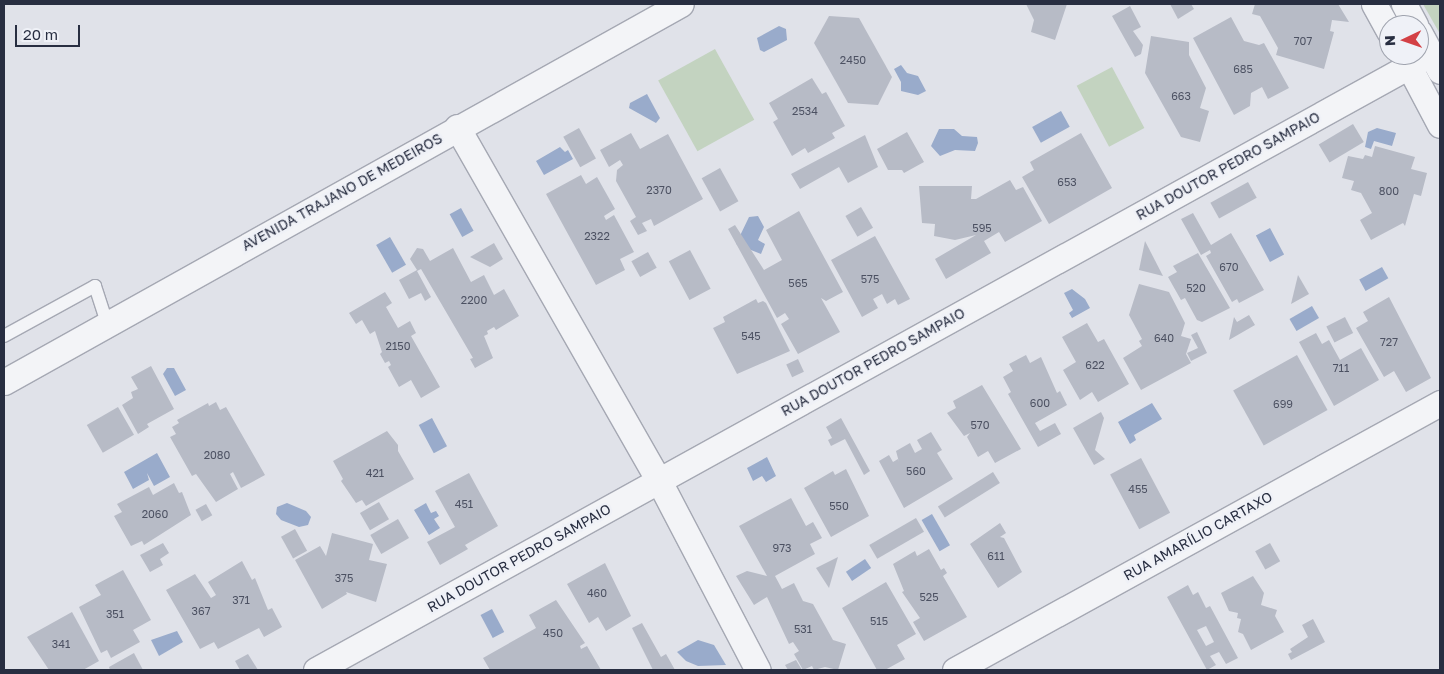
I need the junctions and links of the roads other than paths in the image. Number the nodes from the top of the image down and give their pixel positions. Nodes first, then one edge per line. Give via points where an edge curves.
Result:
1 (681, 4) edge
2 (1374, 4) edge
3 (1380, 15) edge
4 (1429, 50) edge
5 (1436, 62) edge
6 (1397, 65) edge
7 (1409, 65) edge
8 (1440, 125) edge
9 (457, 127) junction
10 (107, 324) junction
11 (4, 336) edge
12 (4, 382) edge
13 (1440, 402) edge
14 (659, 481) junction
15 (316, 670) edge
16 (758, 670) edge
17 (955, 670) edge

1 - 9 street, AVENIDA TRAJANO DE MEDEIROS
2 - 3 street
4 - 5 street
6 - 14 street, RUA DOUTOR PEDRO SAMPAIO
7 - 8 street
9 - 10 street, AVENIDA TRAJANO DE MEDEIROS
9 - 14 street
10 - 11 lane via 95,286
10 - 12 street, AVENIDA TRAJANO DE MEDEIROS
13 - 17 street, RUA AMARÍLIO CARTAXO
14 - 15 street, RUA DOUTOR PEDRO SAMPAIO
14 - 16 street

